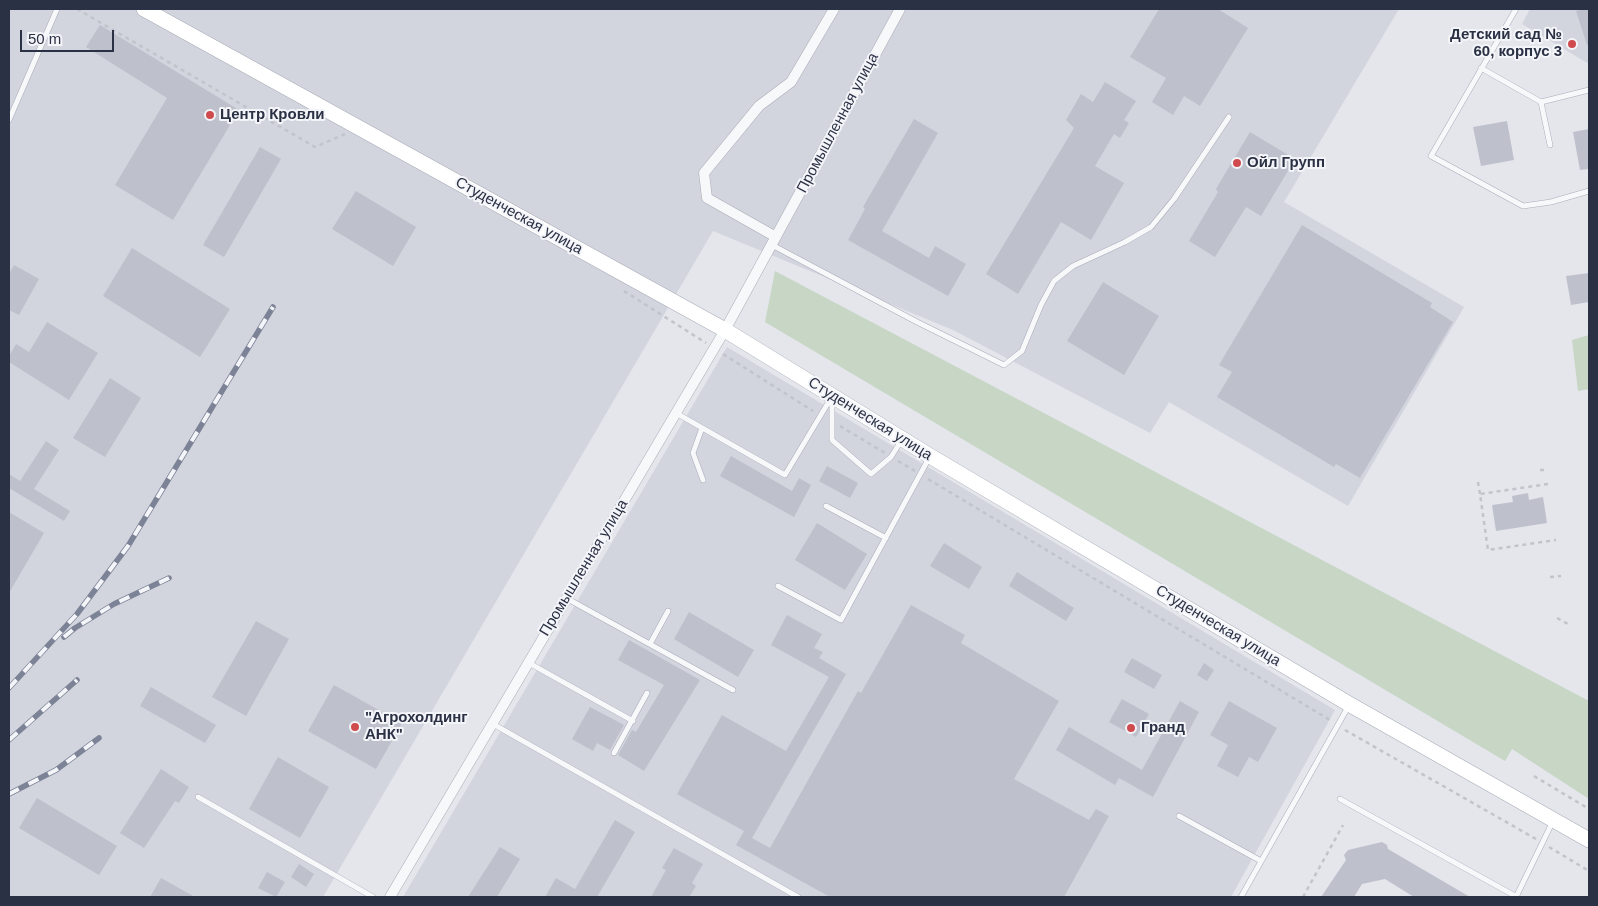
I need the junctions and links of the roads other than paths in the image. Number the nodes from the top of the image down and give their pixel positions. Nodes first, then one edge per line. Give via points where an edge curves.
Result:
1 (57, 9) edge
2 (144, 9) edge
3 (834, 9) edge
4 (900, 9) edge
5 (1516, 9) edge
6 (1482, 68) junction
7 (1589, 90) edge
8 (1541, 102) junction
9 (1229, 117) dead end
10 (9, 120) edge
11 (1550, 145) dead end
12 (1589, 191) edge
13 (774, 241) junction
14 (726, 330) junction
15 (832, 396) junction
16 (676, 413) junction
17 (702, 428) junction
18 (903, 439) junction
19 (930, 456) junction
20 (703, 480) dead end
21 (826, 506) dead end
22 (886, 538) junction
23 (778, 586) dead end
24 (566, 598) junction
25 (668, 611) dead end
26 (650, 644) junction
27 (528, 662) junction
28 (733, 690) dead end
29 (647, 693) dead end
30 (1349, 704) junction
31 (633, 721) junction
32 (493, 724) junction
33 (614, 753) dead end
34 (198, 797) dead end
35 (1340, 799) dead end
36 (1179, 816) dead end
37 (1555, 819) junction
38 (1589, 840) edge
39 (1261, 861) junction
40 (373, 897) edge
41 (390, 897) edge
42 (798, 897) edge
43 (1241, 897) edge
44 (1517, 897) edge

1 - 10 lane
2 - 14 main road, Студенческая улица
3 - 13 street via 791,82 759,106 704,173 707,198
4 - 13 street, Промышленная улица
5 - 6 lane
6 - 8 lane
6 - 12 lane via 1431,156 1523,206
7 - 8 lane
8 - 11 lane
9 - 13 lane via 1174,199 1151,227 1073,266 1054,281 1022,351 1004,365 917,322
13 - 14 street, Промышленная улица
14 - 15 main road, Студенческая улица
14 - 16 street, Промышленная улица
15 - 17 lane via 785,475
15 - 18 main road, Студенческая улица
15 - 18 lane via 832,440 871,474 891,456
16 - 17 lane
16 - 24 street, Промышленная улица
17 - 20 lane via 693,453
18 - 19 main road, Студенческая улица
19 - 22 lane
19 - 30 main road, Студенческая улица
21 - 22 lane
22 - 23 lane via 841,620
24 - 26 lane
24 - 27 street, Промышленная улица
25 - 26 lane
26 - 28 lane
27 - 31 lane
27 - 32 street, Промышленная улица
29 - 31 lane
30 - 37 main road, Студенческая улица
30 - 39 lane
31 - 33 lane
32 - 41 street, Промышленная улица
32 - 42 lane
34 - 40 lane
35 - 44 lane
36 - 39 lane
37 - 38 main road, Студенческая улица
37 - 44 lane
39 - 43 lane

